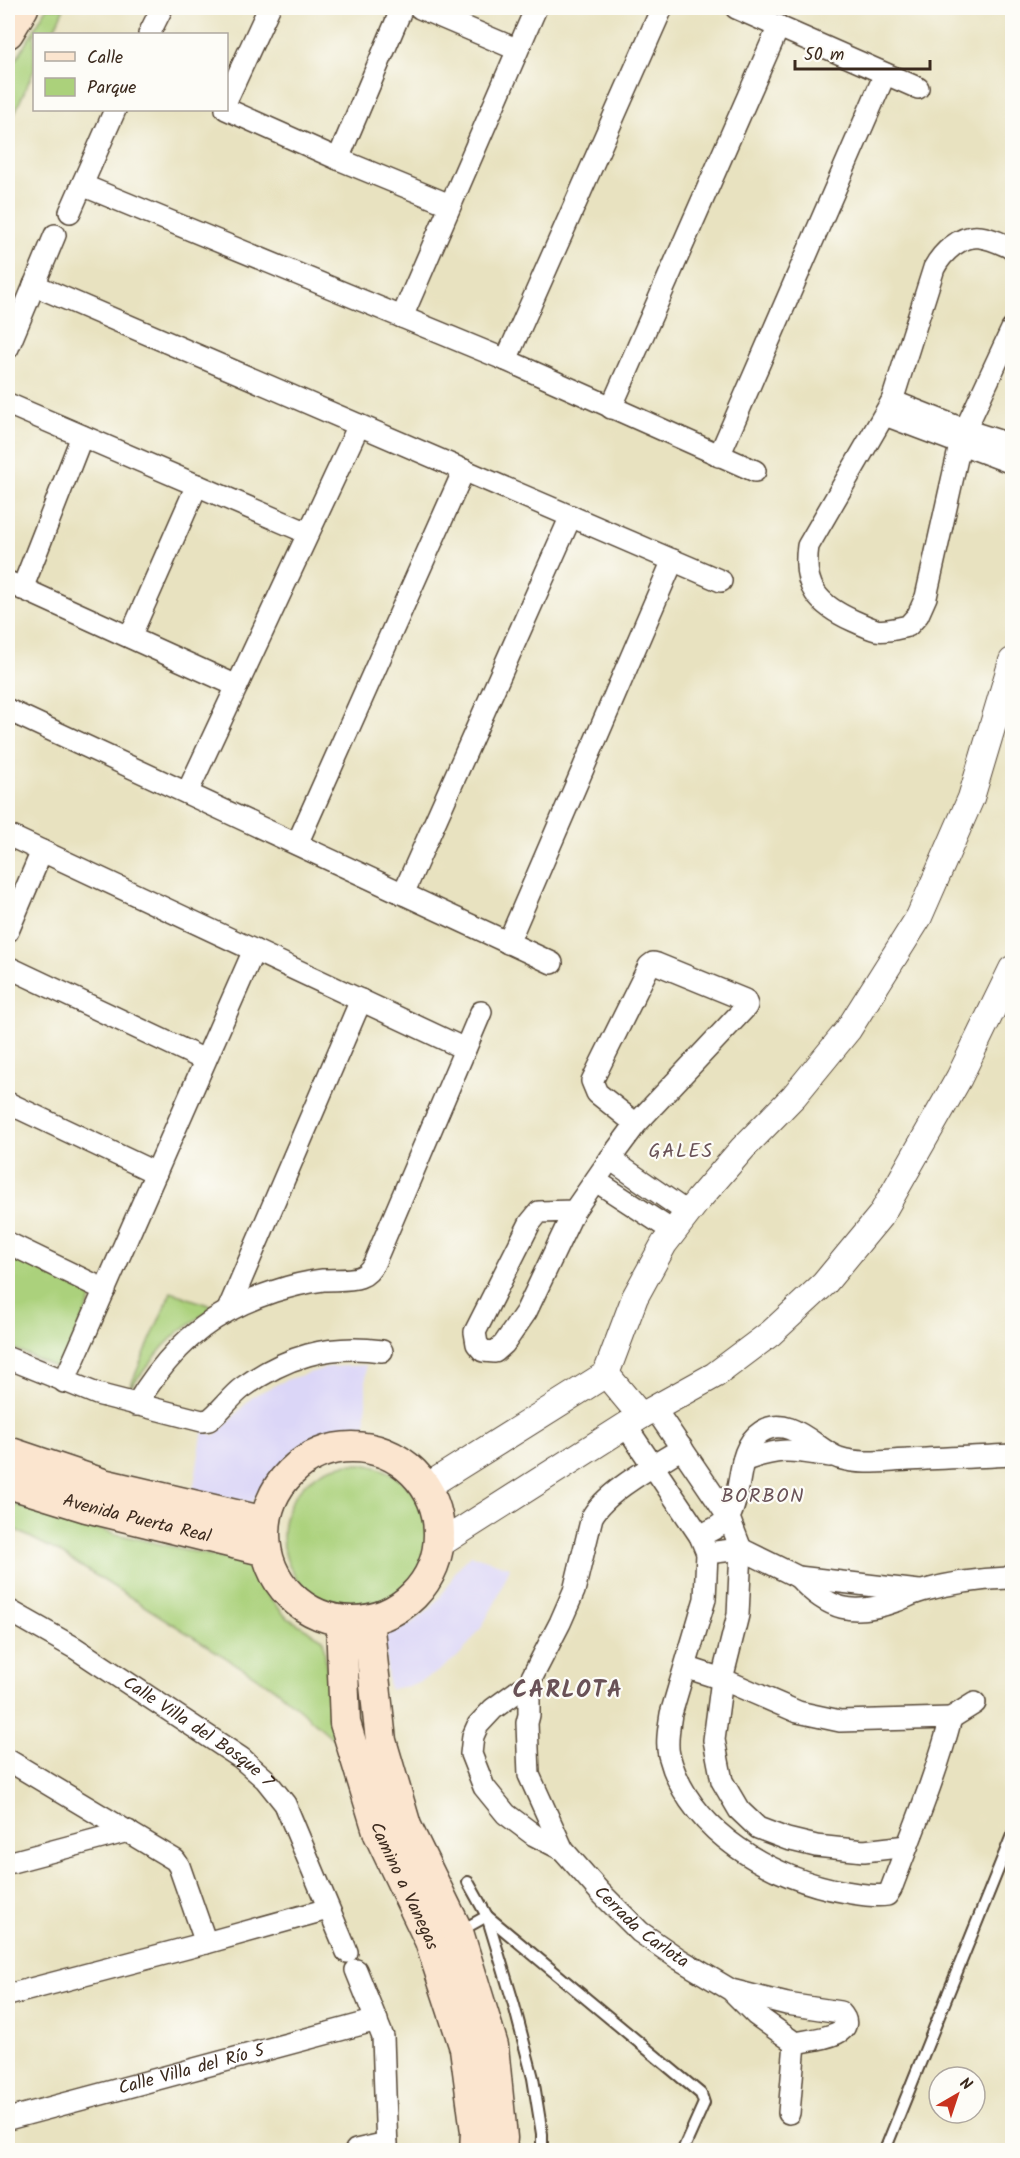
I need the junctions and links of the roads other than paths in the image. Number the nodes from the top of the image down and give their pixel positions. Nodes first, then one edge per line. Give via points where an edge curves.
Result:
1 (23, 8) edge
2 (162, 8) edge
3 (269, 8) edge
4 (402, 8) edge
5 (420, 8) edge
6 (536, 8) edge
7 (662, 8) edge
8 (736, 8) edge
9 (779, 26) junction
10 (8, 33) edge
11 (150, 33) edge
12 (516, 49) junction
13 (885, 74) junction
14 (918, 88) dead end
15 (228, 97) edge
16 (228, 110) edge
17 (115, 111) edge
18 (338, 159) junction
19 (82, 184) junction
20 (450, 205) junction
21 (70, 212) dead end
22 (55, 236) dead end
23 (1012, 248) edge
24 (34, 285) junction
25 (402, 317) junction
26 (1012, 329) edge
27 (8, 348) edge
28 (506, 360) junction
29 (8, 404) edge
30 (611, 408) junction
31 (888, 408) junction
32 (359, 425) junction
33 (82, 436) junction
34 (963, 438) junction
35 (1012, 445) edge
36 (719, 456) junction
37 (1012, 464) edge
38 (464, 470) junction
39 (755, 471) dead end
40 (197, 485) junction
41 (571, 516) junction
42 (308, 534) junction
43 (673, 560) junction
44 (721, 580) dead end
45 (15, 585) edge
46 (130, 638) junction
47 (1012, 661) edge
48 (237, 686) junction
49 (8, 710) edge
50 (187, 793) junction
51 (8, 835) edge
52 (297, 844) junction
53 (42, 851) junction
54 (403, 894) junction
55 (8, 931) edge
56 (508, 943) junction
57 (254, 950) junction
58 (552, 963) dead end
59 (8, 967) edge
60 (1012, 969) edge
61 (361, 1000) junction
62 (481, 1012) dead end
63 (465, 1049) junction
64 (205, 1060) junction
65 (8, 1102) edge
66 (636, 1124) junction
67 (610, 1159) junction
68 (156, 1173) junction
69 (596, 1181) junction
70 (574, 1211) junction
71 (681, 1223) junction
72 (8, 1243) edge
73 (105, 1290) junction
74 (228, 1311) junction
75 (382, 1351) dead end
76 (8, 1358) edge
77 (606, 1374) junction
78 (64, 1382) junction
79 (136, 1405) junction
80 (641, 1417) junction
81 (682, 1448) junction
82 (8, 1452) edge
83 (1012, 1455) edge
84 (654, 1466) junction
85 (8, 1482) edge
86 (426, 1487) junction
87 (729, 1518) junction
88 (266, 1536) junction
89 (440, 1544) junction
90 (704, 1544) junction
91 (741, 1549) junction
92 (1012, 1575) edge
93 (8, 1610) edge
94 (354, 1621) junction
95 (685, 1667) junction
96 (722, 1679) junction
97 (529, 1683) junction
98 (975, 1703) dead end
99 (951, 1718) junction
100 (8, 1760) edge
101 (758, 1828) junction
102 (128, 1831) junction
103 (1012, 1835) edge
104 (907, 1846) junction
105 (563, 1850) junction
106 (746, 1854) junction
107 (8, 1863) edge
108 (468, 1882) dead end
109 (328, 1909) junction
110 (487, 1916) junction
111 (458, 1932) junction
112 (206, 1943) junction
113 (731, 1990) junction
114 (8, 1995) edge
115 (377, 2020) junction
116 (795, 2043) junction
117 (789, 2113) dead end
118 (8, 2119) edge
119 (387, 2147) edge
120 (356, 2151) edge
121 (475, 2151) edge
122 (501, 2151) edge
123 (542, 2151) edge
124 (683, 2151) edge
125 (885, 2151) edge

1 - 10 main road
2 - 11 street
3 - 15 street
4 - 18 street
5 - 12 street
6 - 12 street
7 - 28 street
8 - 9 street
9 - 13 street
9 - 30 street
12 - 20 street
13 - 14 street
13 - 36 street
16 - 18 street
17 - 19 street
18 - 20 street
19 - 21 street
19 - 25 street
20 - 25 street
22 - 24 street
23 - 31 street via 978,236 964,239 939,258
24 - 27 street
24 - 32 street
25 - 28 street
26 - 34 street
28 - 30 street
29 - 33 street
30 - 36 street
31 - 34 street
31 - 34 street via 808,546 806,562 806,576 813,592 827,607 877,630 908,626 918,615 926,597
32 - 38 street
32 - 42 street
33 - 40 street
33 - 45 street
34 - 35 street
34 - 37 street
36 - 39 street
38 - 41 street
38 - 52 street
40 - 42 street
40 - 46 street
41 - 43 street
41 - 54 street
42 - 48 street
43 - 44 street
43 - 56 street
45 - 46 street
46 - 48 street
47 - 71 street via 971,798 920,917 848,1030
48 - 50 street
49 - 50 street
50 - 52 street
51 - 53 street
52 - 54 street
53 - 55 street
53 - 57 street
54 - 56 street
56 - 58 street
57 - 61 street
57 - 64 street
59 - 64 street
60 - 80 street via 959,1078 881,1215 824,1284 771,1333 715,1375
61 - 63 street
61 - 74 street
62 - 63 street
63 - 74 street via 368,1272 355,1278 294,1287
64 - 68 street
65 - 68 street
66 - 66 street via 746,1007 745,1000 657,964 649,966 592,1082 597,1093
66 - 67 street
67 - 69 street
67 - 71 street
68 - 73 street
69 - 70 street
69 - 71 street
70 - 70 street via 539,1212 530,1223 475,1332 483,1351 499,1349 519,1323
71 - 77 street via 664,1244 635,1298
72 - 73 street
73 - 78 street
74 - 79 street via 203,1327 164,1364
75 - 79 street via 355,1347 332,1350 278,1365 242,1388 209,1420
76 - 78 street
77 - 80 street
77 - 86 street
78 - 79 street
80 - 81 street
80 - 84 street
80 - 89 street
81 - 84 street, Cerrada Carlota
81 - 87 street
82 - 88 main road, Avenida Puerta Real
83 - 87 street via 863,1462 838,1458 806,1437 780,1427 761,1432 749,1446
84 - 90 street
84 - 97 street, Cerrada Carlota via 621,1487 596,1510 574,1591
85 - 88 main road, Avenida Puerta Real via 86,1507
86 - 88 main road via 406,1464 378,1450 348,1446 318,1453 293,1469 274,1493
86 - 89 main road via 438,1514
87 - 90 street
87 - 91 street
88 - 94 main road via 275,1576 292,1598 315,1613
89 - 94 main road via 432,1571 417,1594 394,1611
90 - 91 street
90 - 95 street via 705,1599
91 - 92 street via 798,1576 814,1594 829,1603 857,1610 873,1609 920,1591
91 - 96 street via 738,1615
93 - 109 street, Calle Villa del Bosque 7 via 75,1648 241,1758 265,1779 285,1804
94 - 111 main road, Camino a Vanegas via 381,1741 406,1826
94 - 121 main road, Camino a Vanegas via 345,1723 379,1834 430,1941 465,2048
95 - 96 street
95 - 106 street via 668,1728 668,1753 689,1799 704,1818
96 - 99 street via 798,1712 840,1721
96 - 101 street via 714,1740 722,1781 739,1810
97 - 105 street, Cerrada Carlota via 530,1775
97 - 105 street, Cerrada Carlota via 503,1700 478,1725 471,1754 484,1787 506,1814
98 - 99 street
99 - 104 street
100 - 102 street
101 - 104 street via 816,1846 864,1851
101 - 106 street
102 - 107 street
102 - 112 street via 179,1866
103 - 125 lane
104 - 106 street via 891,1889 884,1895 822,1888 781,1873
105 - 113 street, Cerrada Carlota via 640,1932
108 - 110 lane
109 - 112 street
109 - 115 street, Calle Villa del Bosque 7
110 - 111 lane
110 - 123 lane via 533,2078
110 - 124 lane via 701,2094 704,2103
111 - 122 main road, Camino a Vanegas via 494,2046
112 - 114 street
113 - 116 street, Cerrada Carlota via 756,2015
113 - 116 street, Cerrada Carlota via 840,2012 844,2016 846,2025 838,2034
115 - 118 street, Calle Villa del Río 5
115 - 119 street via 383,2037
116 - 117 street
119 - 120 street

